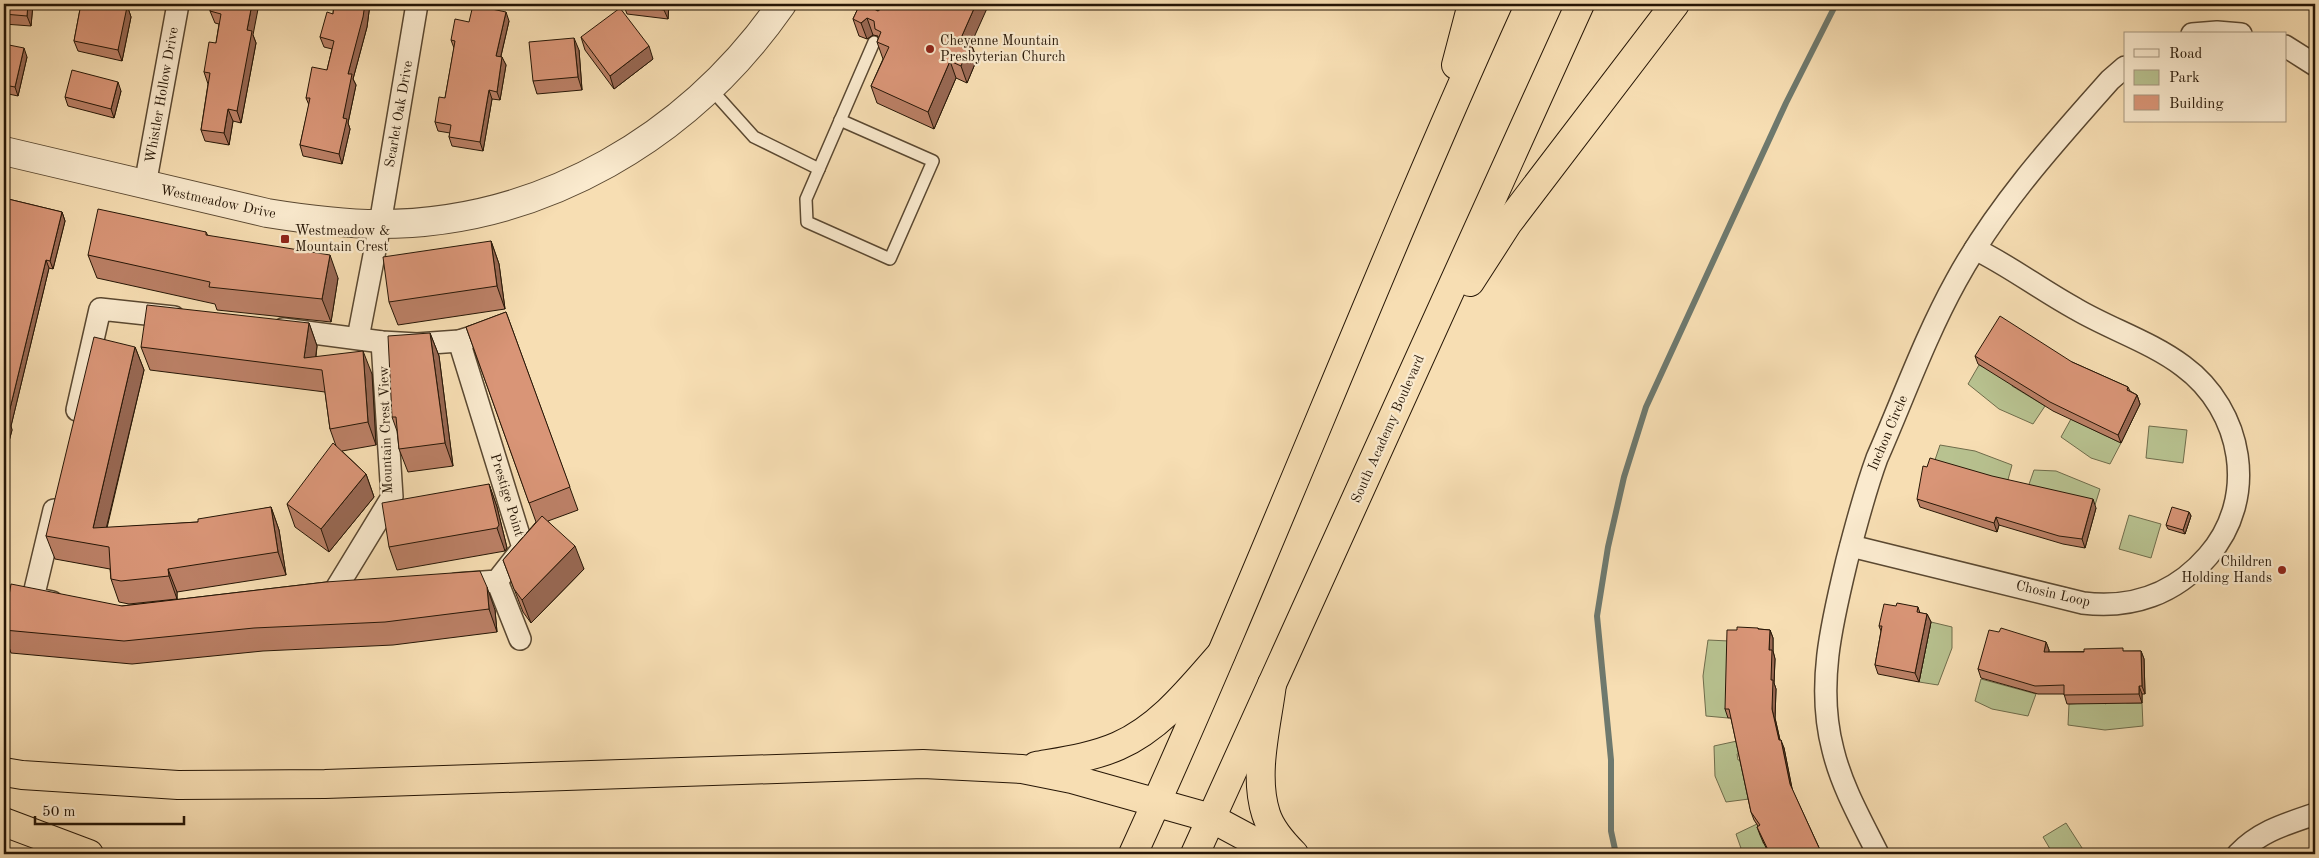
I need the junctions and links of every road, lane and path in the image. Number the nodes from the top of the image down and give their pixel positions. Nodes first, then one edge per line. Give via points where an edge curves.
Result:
1 (178, 4) edge
2 (417, 4) edge
3 (782, 4) edge
4 (891, 4) edge
5 (1472, 4) edge
6 (1498, 4) edge
7 (1580, 4) edge
8 (1675, 4) edge
9 (884, 20) edge
10 (874, 42) edge
11 (2286, 47) edge
12 (2315, 65) edge
13 (2124, 67) edge
14 (710, 88) junction
15 (840, 120) junction
16 (1439, 133) junction
17 (4, 151) edge
18 (818, 169) junction
19 (145, 185) junction
20 (380, 224) junction
21 (1975, 249) junction
22 (190, 319) edge
23 (506, 326) edge
24 (259, 327) edge
25 (358, 338) junction
26 (459, 341) junction
27 (382, 342) junction
28 (1409, 384) junction
29 (73, 425) edge
30 (58, 492) edge
31 (1851, 546) junction
32 (497, 581) junction
33 (440, 585) edge
34 (363, 590) edge
35 (72, 606) edge
36 (520, 639) dead end
37 (1221, 654) junction
38 (1272, 684) junction
39 (1022, 769) junction
40 (4, 772) edge
41 (1157, 801) junction
42 (2315, 814) edge
43 (1212, 818) junction
44 (4, 822) edge
45 (89, 854) edge
46 (1133, 854) edge
47 (1195, 854) edge
48 (1278, 854) edge
49 (1294, 854) edge
50 (1878, 854) edge
51 (2238, 854) edge

1 - 19 street, Whistler Hollow Drive
2 - 20 street, Scarlet Oak Drive
3 - 14 street, Westmeadow Drive
4 - 9 lane
5 - 16 highway
6 - 16 highway
7 - 28 highway, South Academy Boulevard
8 - 28 highway via 1508,223
10 - 15 lane
11 - 12 street
13 - 21 street, Inchon Circle via 2020,182
14 - 18 lane via 754,137
14 - 20 street, Westmeadow Drive via 684,113 631,150 578,180 514,205 464,216
15 - 18 lane
15 - 18 lane via 933,161 890,259 807,222 806,199
16 - 37 highway
17 - 19 street, Westmeadow Drive
19 - 20 street, Westmeadow Drive via 306,220
20 - 25 street
21 - 31 street, Inchon Circle via 1947,298 1877,458
21 - 31 street, Chosin Loop via 2076,310 2167,355 2204,384 2229,421 2237,452 2239,487 2230,520 2211,553 2185,579 2153,596 2117,605 2083,603
22 - 29 street via 100,309
23 - 26 street
24 - 25 street
25 - 27 street
26 - 27 street
26 - 32 street, Prestige Point via 523,548
27 - 34 street, Mountain Crest View via 392,497 324,594
28 - 38 highway, South Academy Boulevard
30 - 35 street via 33,598
31 - 50 street, Inchon Circle via 1827,654 1825,702 1832,749 1844,788
32 - 33 street
32 - 36 street
37 - 39 highway via 1177,703 1146,730 1118,746
37 - 41 highway
38 - 43 highway, South Academy Boulevard
38 - 49 highway via 1261,782 1266,814 1280,840
39 - 40 highway via 923,764 335,784 178,785
39 - 41 highway
41 - 43 highway
41 - 46 highway
42 - 51 street via 2265,832
43 - 47 highway, South Academy Boulevard
43 - 48 highway
44 - 45 highway

